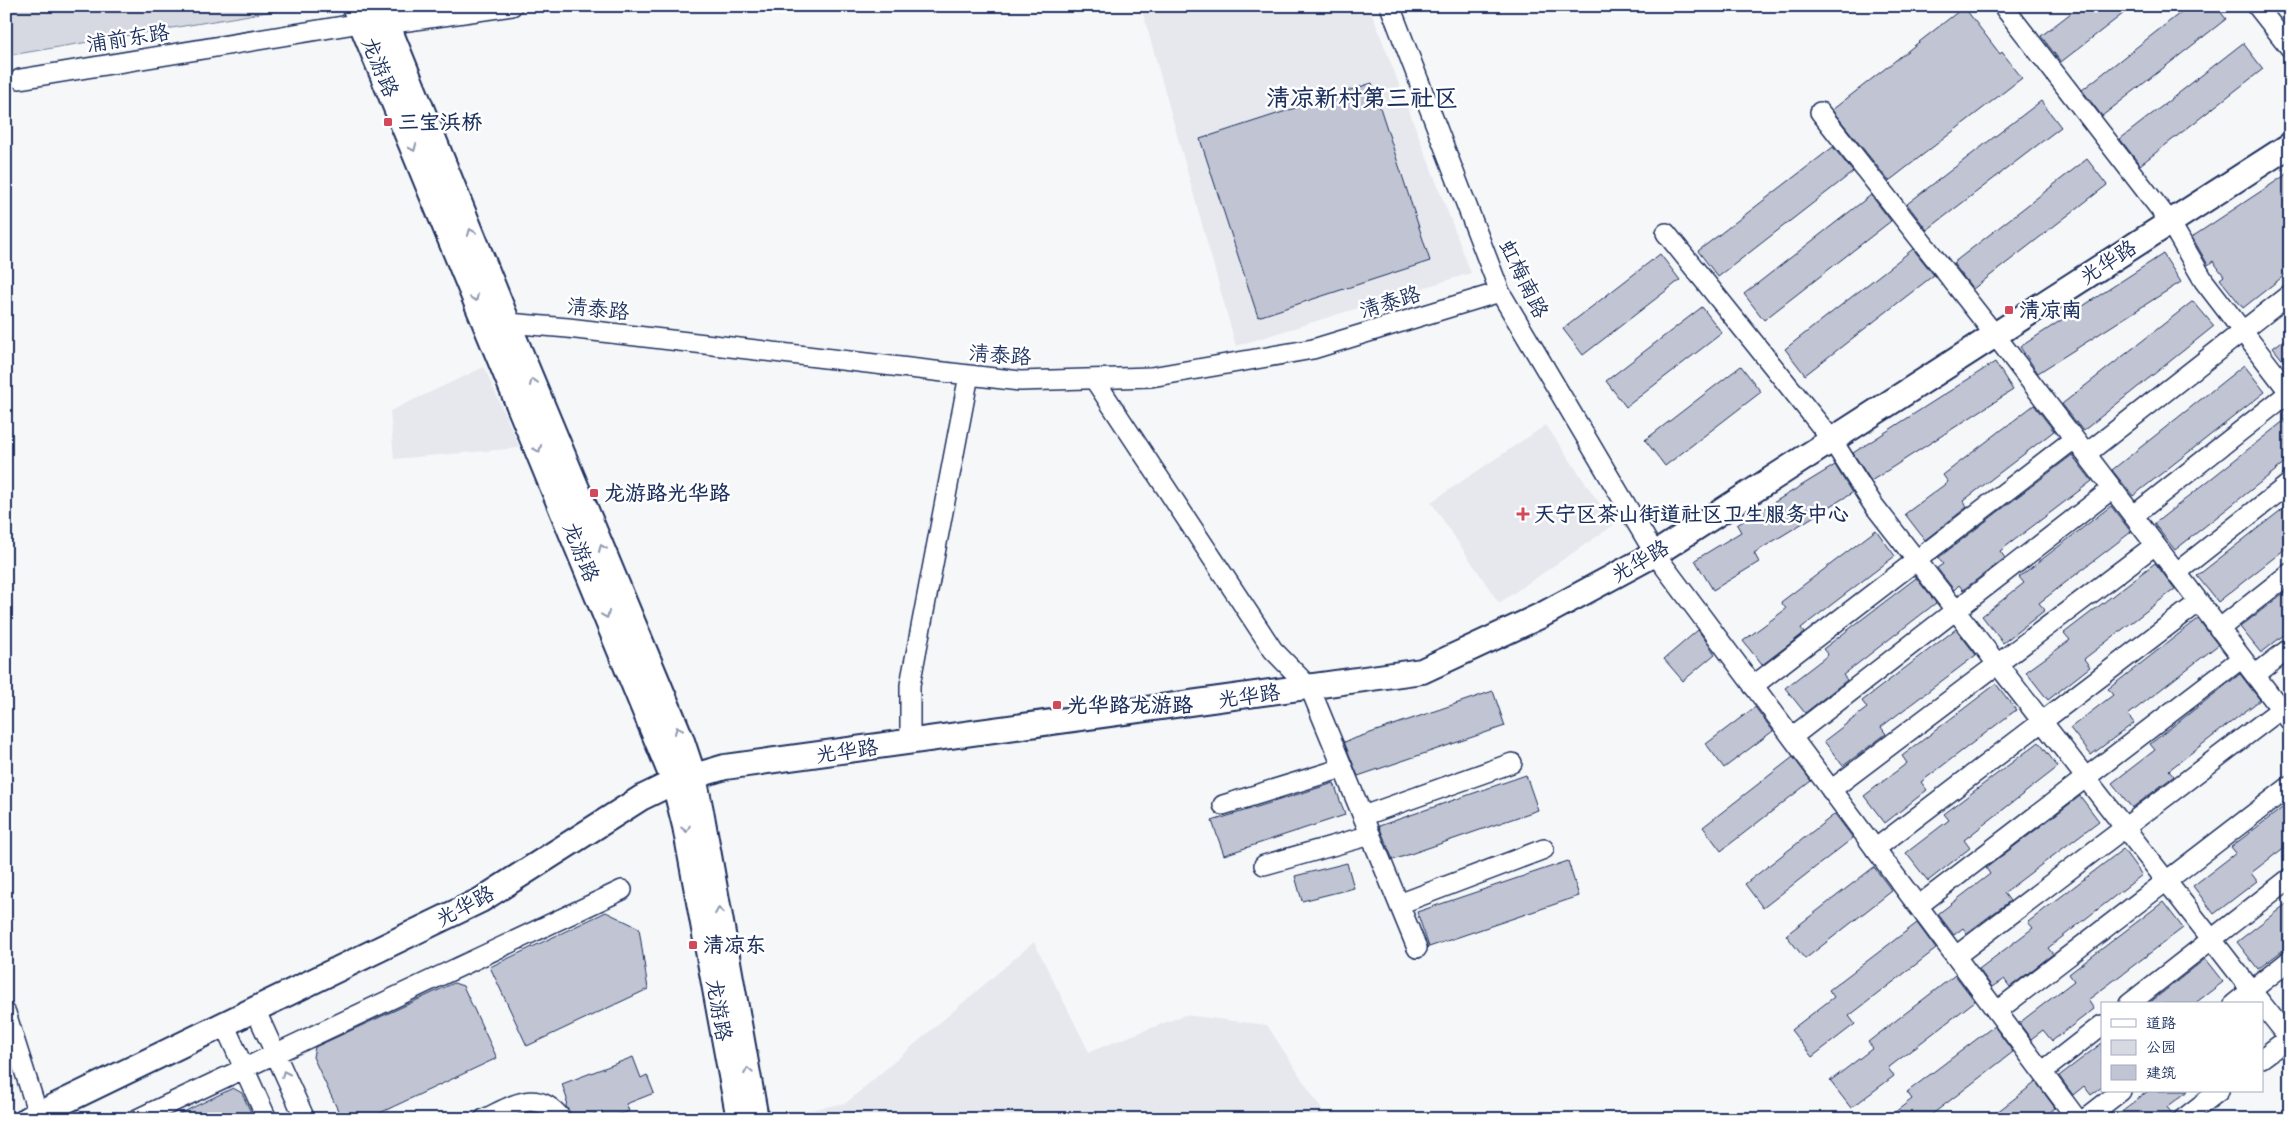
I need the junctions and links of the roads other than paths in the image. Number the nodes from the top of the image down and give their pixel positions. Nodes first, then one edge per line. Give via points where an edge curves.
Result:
1 (512, 6) edge
2 (1390, 6) edge
3 (2003, 6) edge
4 (2257, 6) edge
5 (358, 14) edge
6 (384, 15) edge
7 (2290, 48) edge
8 (20, 78) dead end
9 (1820, 112) dead end
10 (2290, 145) edge
11 (2170, 222) junction
12 (1666, 232) dead end
13 (1500, 292) junction
14 (2290, 294) edge
15 (498, 326) junction
16 (2242, 331) junction
17 (1995, 335) junction
18 (969, 376) junction
19 (1094, 379) junction
20 (2290, 392) edge
21 (2074, 439) junction
22 (1832, 440) junction
23 (2086, 454) junction
24 (2290, 483) edge
25 (2112, 489) junction
26 (2133, 516) junction
27 (2155, 544) junction
28 (1655, 554) junction
29 (1917, 560) junction
30 (2176, 572) junction
31 (2290, 573) edge
32 (2199, 602) junction
33 (1956, 610) junction
34 (2219, 628) junction
35 (2290, 648) edge
36 (2242, 658) junction
37 (1997, 664) junction
38 (2255, 675) junction
39 (1753, 686) junction
40 (1310, 688) junction
41 (2285, 715) edge
42 (2042, 721) junction
43 (1792, 737) junction
44 (910, 742) junction
45 (1512, 763) dead end
46 (1343, 768) junction
47 (2086, 778) junction
48 (684, 779) junction
49 (2290, 786) edge
50 (1831, 790) junction
51 (1223, 805) dead end
52 (1363, 816) junction
53 (2125, 828) junction
54 (1371, 835) junction
55 (1544, 849) dead end
56 (1875, 849) junction
57 (1264, 865) dead end
58 (2290, 878) edge
59 (2166, 881) junction
60 (622, 890) dead end
61 (1399, 904) junction
62 (1918, 906) junction
63 (2212, 939) junction
64 (1417, 948) dead end
65 (1956, 956) junction
66 (2290, 960) edge
67 (2258, 999) edge
68 (2133, 1002) edge
69 (2244, 1002) edge
70 (2264, 1007) edge
71 (255, 1009) junction
72 (1996, 1011) junction
73 (6, 1013) edge
74 (224, 1024) junction
75 (2101, 1026) edge
76 (2289, 1038) edge
77 (275, 1054) junction
78 (2264, 1057) edge
79 (244, 1068) junction
80 (2042, 1072) junction
81 (2120, 1092) edge
82 (2218, 1092) edge
83 (33, 1116) edge
84 (137, 1119) edge
85 (267, 1119) edge
86 (305, 1119) edge
87 (484, 1119) edge
88 (562, 1119) edge
89 (740, 1119) edge
90 (756, 1119) edge
91 (2078, 1119) edge
92 (2085, 1119) edge
93 (2183, 1119) edge

1 - 6 street, 浦前东路
2 - 13 street, 虹梅南路
3 - 11 street
4 - 7 street
5 - 6 street, 浦前东路
5 - 8 street, 浦前东路
5 -> 15 main road, 龙游路
15 -> 6 main road, 龙游路
9 - 17 street
10 - 11 main road, 光华路
11 - 16 street via 2204,281
11 - 17 main road, 光华路
12 - 22 street
13 - 19 street, 清泰路 via 1313,349 1151,377
13 - 28 street, 虹梅南路
14 - 16 street
15 - 18 street, 清泰路
15 - 48 main road, 龙游路
16 - 20 street
16 - 23 street
17 - 21 street
17 - 22 main road, 光华路
18 - 19 street, 清泰路 via 1020,381
18 - 44 street via 910,685
19 - 40 street via 1272,650
20 - 26 street
21 - 23 street
21 - 29 street
22 - 28 main road, 光华路
22 - 29 street via 1872,503
23 - 25 street
24 - 30 street
25 - 26 street
25 - 33 street
26 - 27 street
27 - 30 street
27 - 37 street
28 - 39 street, 虹梅南路
28 - 40 main road, 光华路 via 1540,616 1422,671
29 - 33 street
29 - 39 street
30 - 32 street
31 - 34 street
32 - 34 street
32 - 42 street
33 - 37 street
33 - 43 street
34 - 36 street
35 - 38 street
36 - 38 street
36 - 47 street
37 - 42 street
37 - 50 street
38 - 41 street
39 - 43 street, 虹梅南路
40 - 44 main road, 光华路
40 - 46 street
41 - 53 street
42 - 47 street
42 - 56 street
43 - 50 street, 虹梅南路
44 - 48 main road, 光华路 via 725,768
45 - 52 street
46 - 51 street
46 - 52 street
47 - 53 street
47 - 62 street
48 - 71 main road, 光华路 via 641,798 481,900
48 -> 89 main road, 龙游路 via 686,826
90 -> 48 main road, 龙游路
49 - 59 street
50 - 56 street, 虹梅南路
52 - 54 street
53 - 59 street
53 - 65 street
54 - 57 street
54 - 61 street
55 - 61 street
56 - 62 street, 虹梅南路
58 - 63 street
59 - 63 street
59 - 72 street
60 - 77 street
61 - 64 street
62 - 65 street, 虹梅南路
63 - 67 street
63 - 68 street
65 - 72 street, 虹梅南路
66 - 67 street
67 - 69 street
70 - 76 street
71 - 74 main road, 光华路
71 - 77 street
72 - 80 street, 虹梅南路
73 - 83 street
74 - 79 street
74 - 83 main road, 光华路
75 - 80 street
76 - 78 street
77 - 79 street
86 -> 77 street
79 - 84 street
79 - 85 street
80 - 91 street, 虹梅南路
81 - 92 street
82 - 93 street
87 - 88 street via 523,1101 539,1100 554,1109

